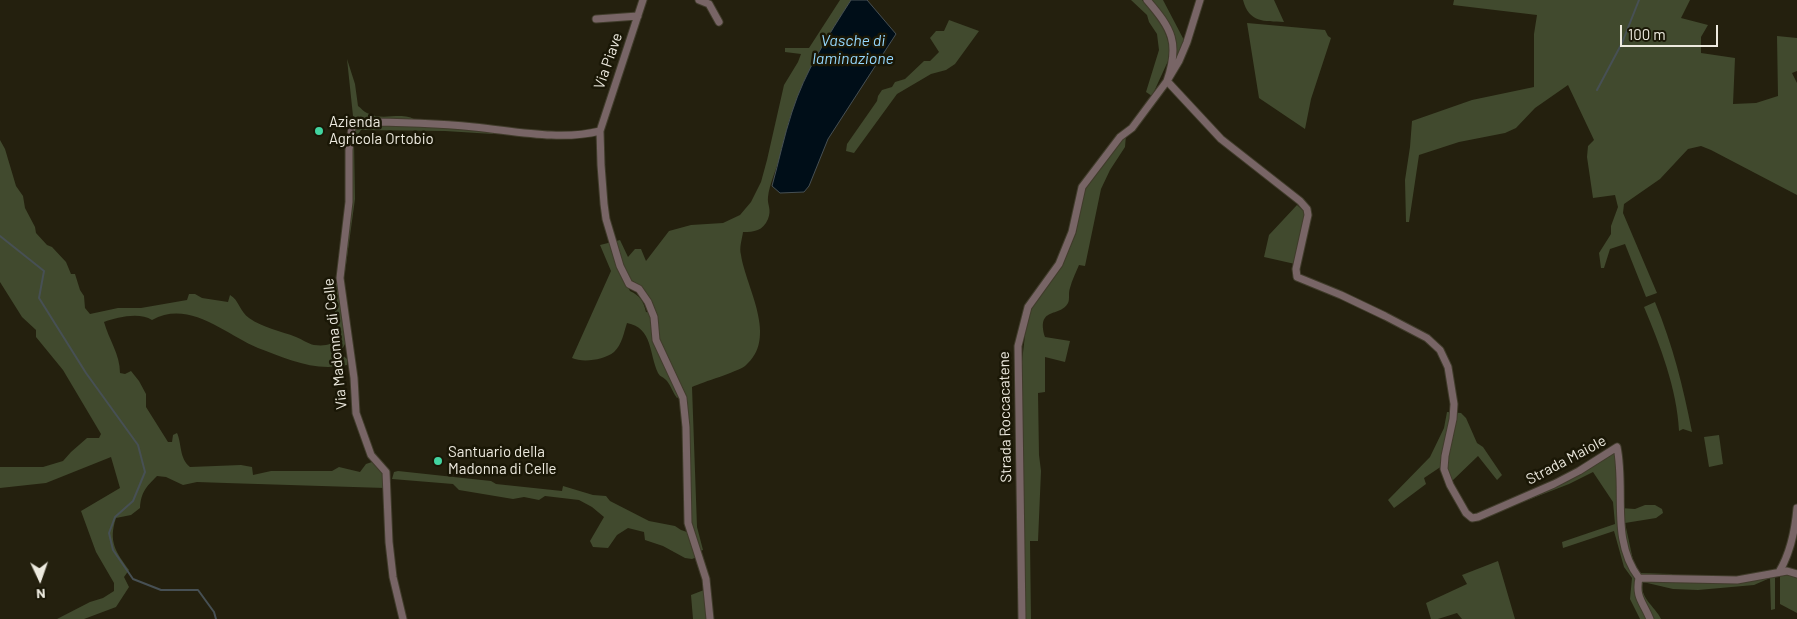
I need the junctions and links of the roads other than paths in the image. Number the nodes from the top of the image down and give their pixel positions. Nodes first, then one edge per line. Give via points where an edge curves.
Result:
1 (644, 0) edge
2 (699, 0) edge
3 (1147, 0) edge
4 (1200, 0) edge
5 (638, 16) junction
6 (596, 20) dead end
7 (719, 22) dead end
8 (1167, 81) junction
9 (600, 131) junction
10 (1797, 508) edge
11 (1779, 572) junction
12 (1797, 574) edge
13 (1639, 578) junction
14 (403, 619) edge
15 (710, 619) edge
16 (1022, 619) edge
17 (1650, 619) edge

1 - 5 street, Via Piave
2 - 7 street via 709,4
3 - 8 street via 1160,14 1172,37 1174,51
4 - 8 street, Strada Roccacatene via 1187,42
5 - 6 street
5 - 9 street, Via Piave
8 - 13 street, Strada Maiole via 1221,139 1307,209 1296,277 1385,316 1438,347 1448,366 1454,412 1444,469 1466,513 1472,518 1478,517 1554,484 1616,447 1620,481 1619,519 1631,567
8 - 16 street, Strada Roccacatene via 1082,187 1072,232 1059,264 1028,307 1018,346
9 - 14 street, Via Madonna di Celle via 585,135 557,135 428,123 355,122 352,127 349,202 340,278 356,413 371,456 386,472 393,577
9 - 15 street, Via Piave via 606,219 620,266 629,284 639,289 648,302 654,317 656,340 683,398 688,524 706,579
10 - 11 street via 1794,535
11 - 12 street
11 - 13 street via 1737,580
13 - 17 street, Strada Maiole via 1638,596

